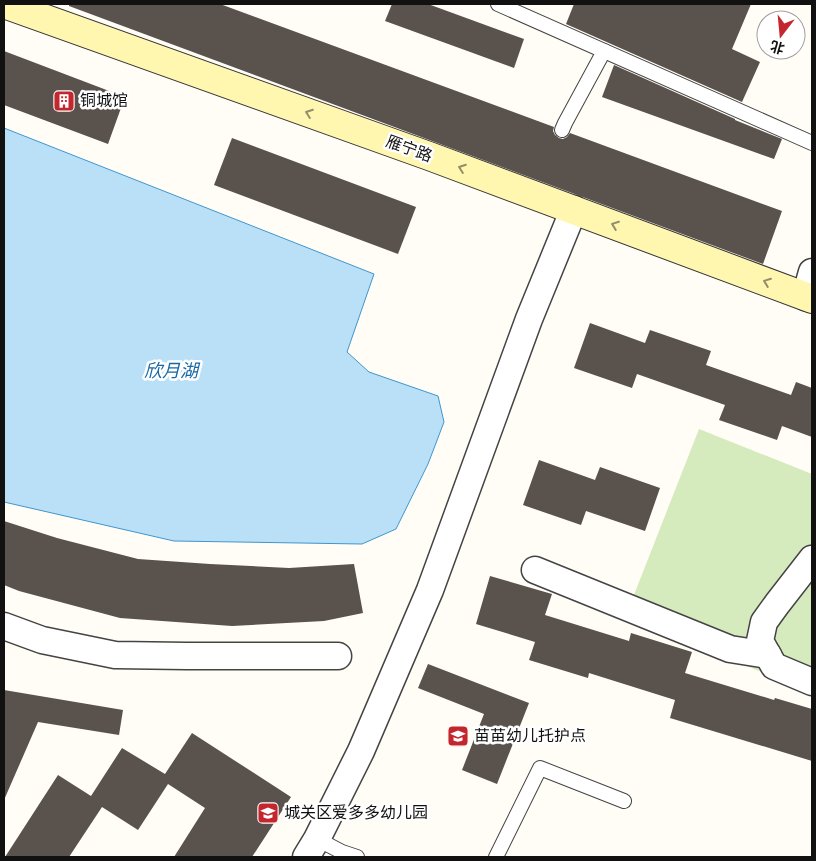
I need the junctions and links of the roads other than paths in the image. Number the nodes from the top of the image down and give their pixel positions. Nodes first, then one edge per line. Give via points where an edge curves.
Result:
1 (4, 4) edge
2 (498, 4) edge
3 (604, 51) junction
4 (562, 130) dead end
5 (812, 144) edge
6 (574, 209) junction
7 (810, 289) edge
8 (812, 559) edge
9 (534, 570) dead end
10 (4, 626) edge
11 (768, 655) junction
12 (338, 656) dead end
13 (812, 682) edge
14 (624, 801) dead end
15 (312, 848) edge
16 (357, 857) edge
17 (496, 857) edge

6 -> 1 main road, 雁宁路 via 538,189 429,156 187,64
2 - 3 lane
3 - 4 lane
3 - 5 lane
7 -> 6 main road, 雁宁路
6 - 15 street via 529,319 430,590 361,751
8 - 11 street via 764,622 760,642
9 - 11 street via 730,649
10 - 12 street via 42,640 115,655
11 - 13 street via 774,666
14 - 17 lane via 540,768
15 - 16 lane

